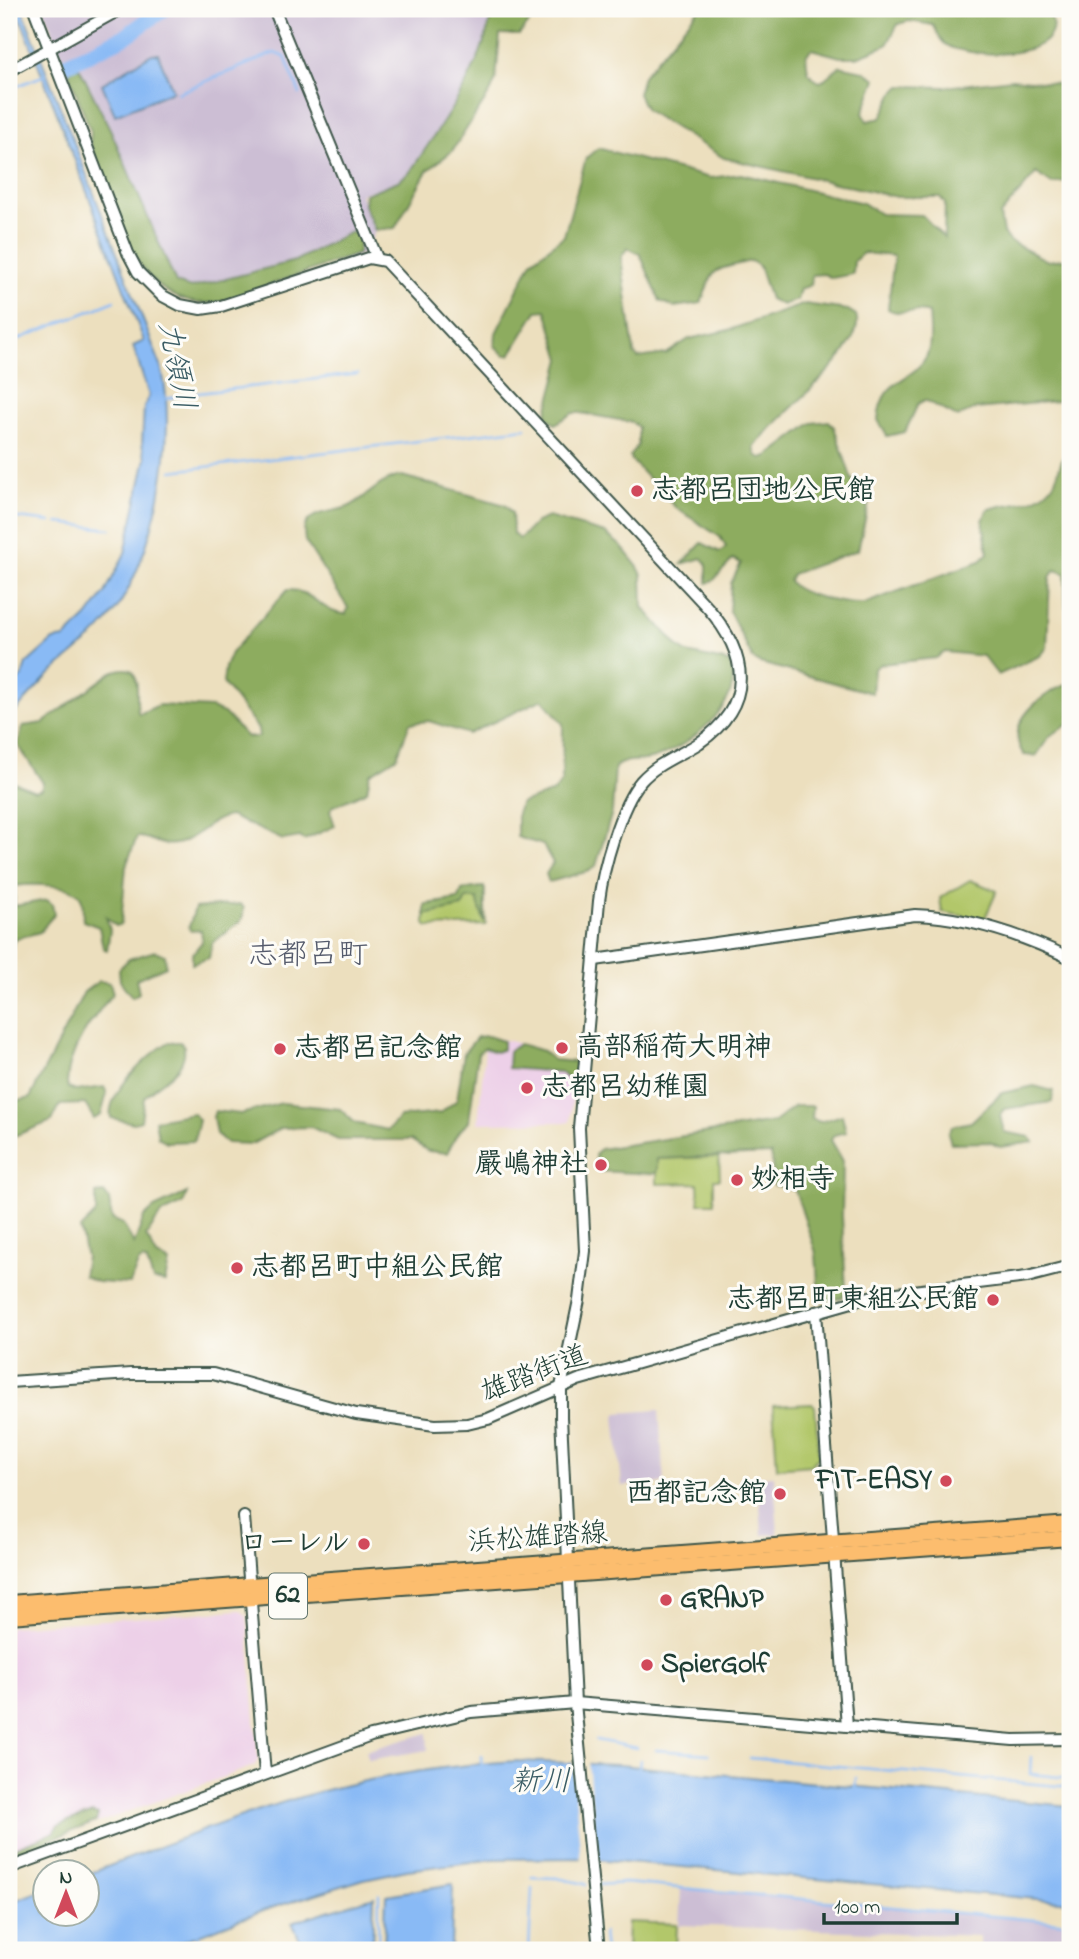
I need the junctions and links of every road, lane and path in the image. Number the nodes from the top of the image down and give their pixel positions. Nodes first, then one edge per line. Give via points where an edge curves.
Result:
1 (34, 9) edge
2 (121, 9) edge
3 (274, 9) edge
4 (47, 50) junction
5 (13, 69) edge
6 (377, 258) junction
7 (1070, 958) edge
8 (595, 960) junction
9 (1070, 1265) edge
10 (816, 1312) junction
11 (9, 1382) edge
12 (561, 1387) junction
13 (244, 1517) dead end
14 (1070, 1524) edge
15 (1070, 1538) edge
16 (832, 1548) junction
17 (567, 1568) junction
18 (251, 1592) junction
19 (9, 1604) edge
20 (9, 1616) edge
21 (575, 1703) junction
22 (847, 1726) junction
23 (1070, 1739) edge
24 (265, 1774) junction
25 (9, 1868) edge
26 (599, 1950) edge

1 - 4 street
2 - 4 street
3 - 6 street
4 - 5 street
4 - 6 street via 133,263 161,295 191,308 211,309
6 - 8 street via 391,266 708,608 738,654 739,692 729,715 701,742 650,772 628,803 600,890
7 - 8 street via 985,926 915,915
8 - 12 street via 579,1128 584,1251
9 - 10 street, 雄踏街道 via 1027,1277 895,1292
10 - 12 street, 雄踏街道
10 - 16 street
11 - 12 street, 雄踏街道 via 213,1374 356,1414 446,1425 488,1419
12 - 17 street
13 - 18 street
14 - 16 main road, 浜松雄踏線 / 62
15 - 16 main road, 浜松雄踏線 / 62
16 - 17 main road, 浜松雄踏線 / 62
16 - 22 street
17 - 18 main road, 浜松雄踏線 / 62
17 - 21 street
18 - 19 main road, 浜松雄踏線 / 62
18 - 20 main road, 浜松雄踏線 / 62
18 - 24 street
21 - 22 street
21 - 24 street via 491,1709 419,1723
21 - 26 street
22 - 23 street via 1039,1742
24 - 25 street

